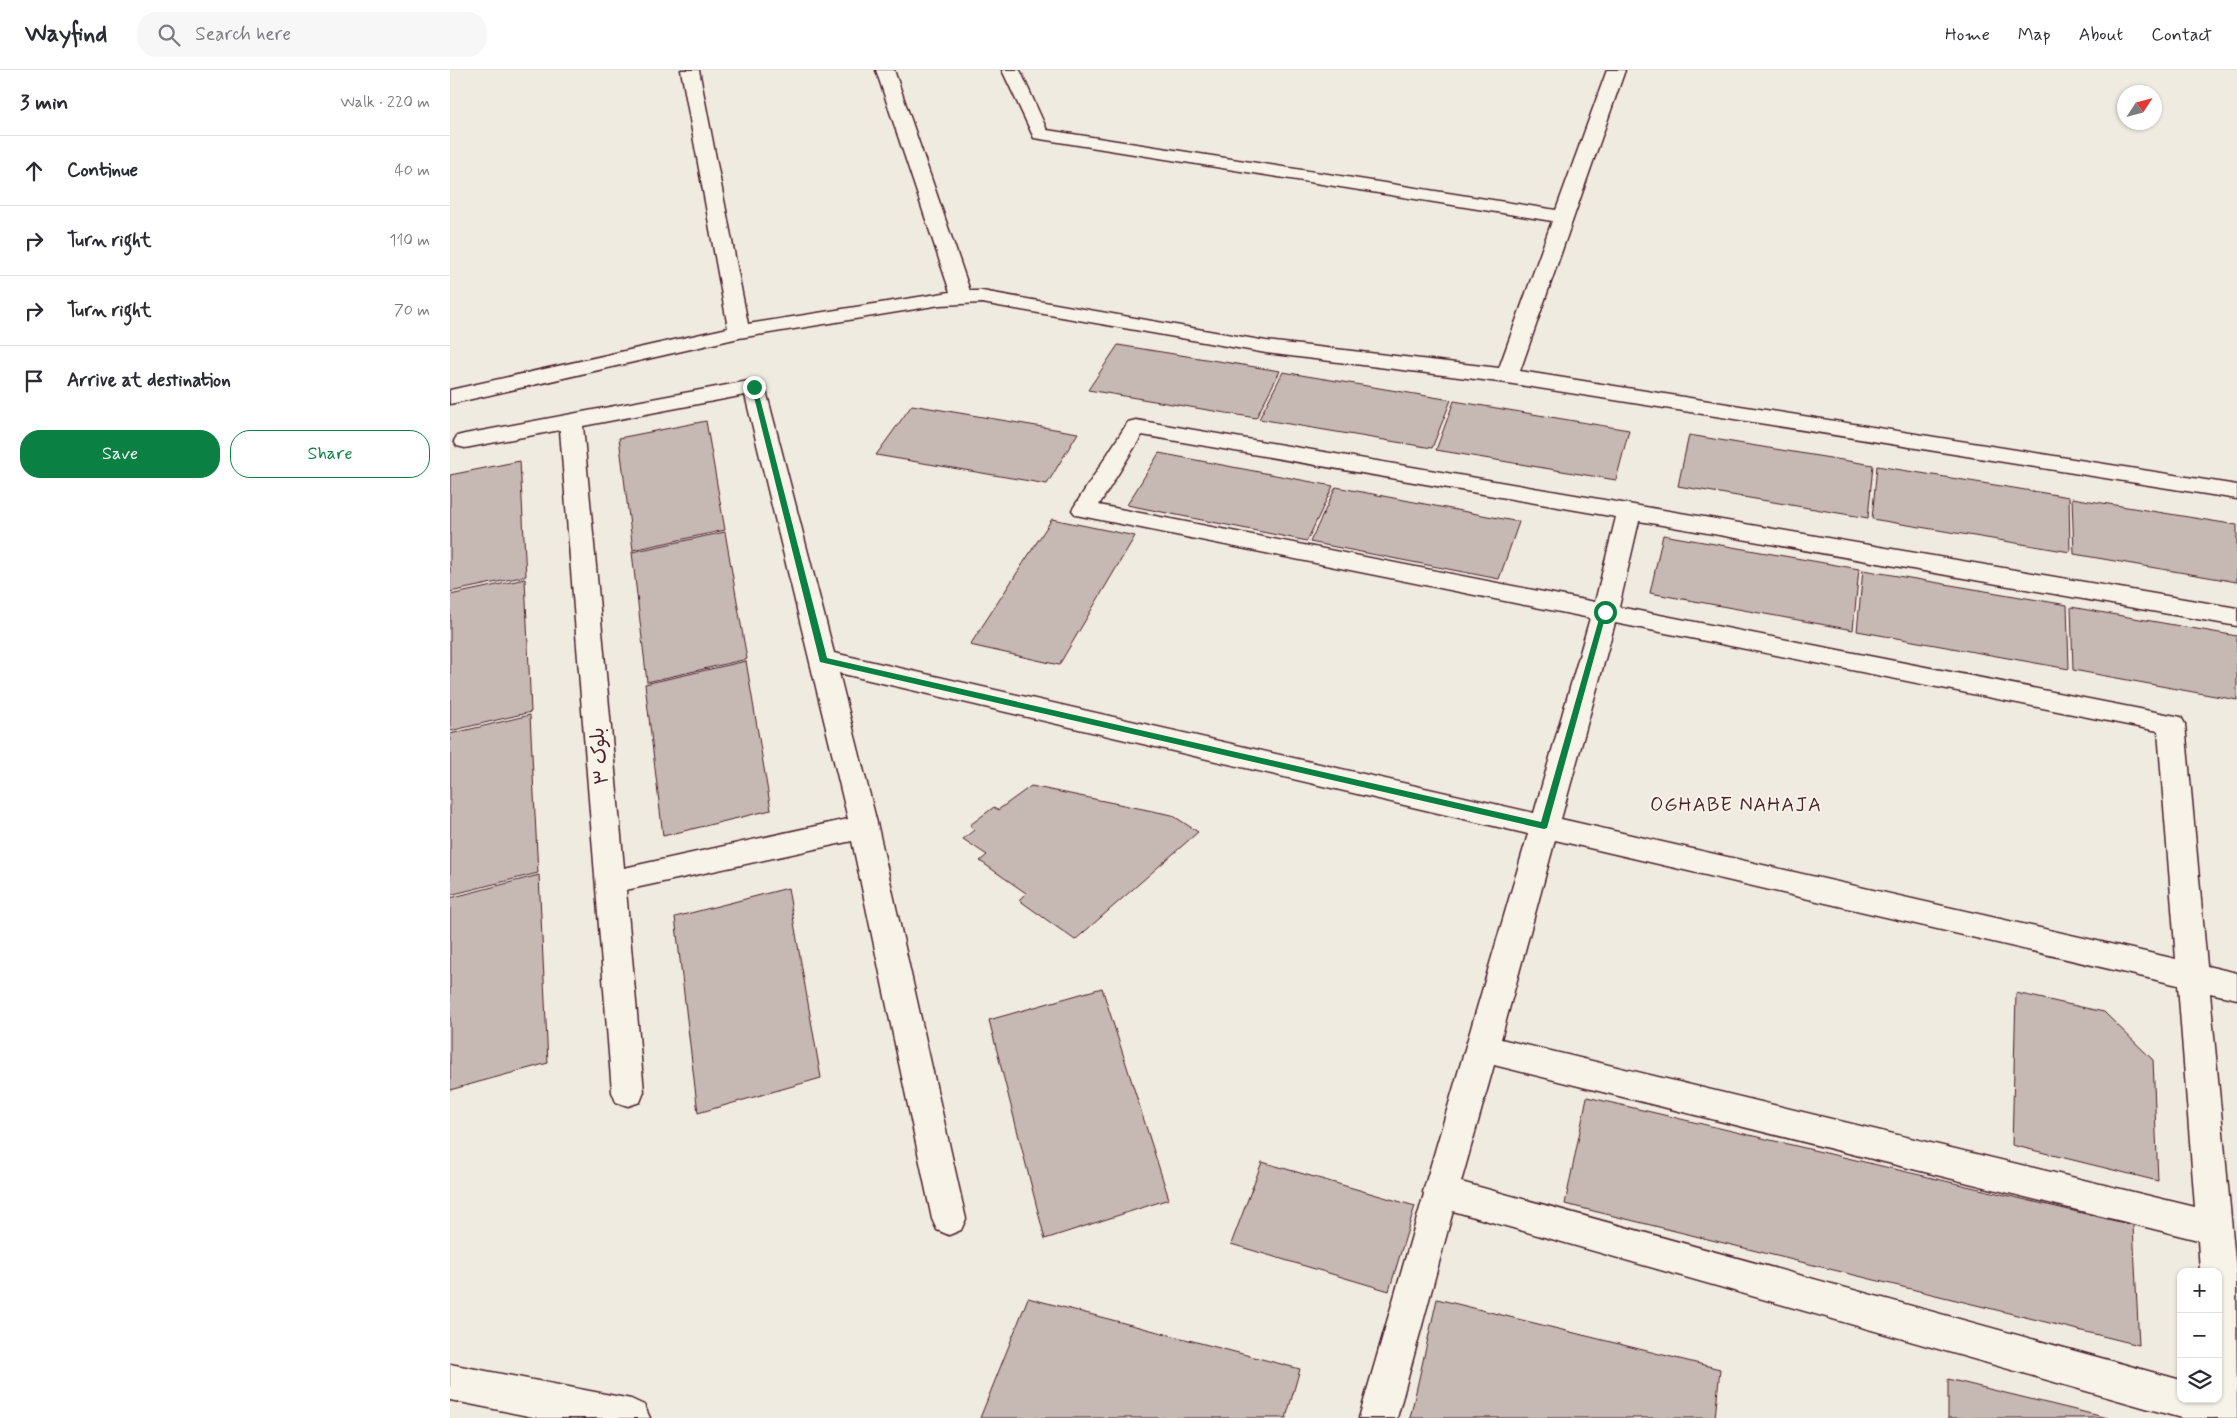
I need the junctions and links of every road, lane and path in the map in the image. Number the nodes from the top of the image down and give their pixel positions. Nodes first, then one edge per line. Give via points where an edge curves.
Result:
1 (690, 70) edge
2 (885, 70) edge
3 (1011, 70) edge
4 (1616, 70) edge
5 (1564, 217) junction
6 (962, 298) junction
7 (739, 332) junction
8 (1506, 376) junction
9 (450, 397) edge
10 (571, 421) junction
11 (465, 441) dead end
12 (2237, 492) edge
13 (1629, 512) junction
14 (1605, 612) junction
15 (2237, 616) edge
16 (823, 660) junction
17 (1544, 826) junction
18 (864, 827) junction
19 (611, 882) junction
20 (2193, 976) junction
21 (2237, 986) edge
22 (1481, 1048) junction
23 (628, 1092) dead end
24 (1440, 1192) junction
25 (949, 1219) dead end
26 (2214, 1228) junction
27 (2223, 1280) edge
28 (450, 1382) edge
29 (2177, 1398) edge
30 (2196, 1403) edge
31 (631, 1418) edge
32 (1378, 1418) edge

1 - 7 street
2 - 6 street
3 - 5 street via 1040,134
4 - 5 street
5 - 8 street
6 - 7 street
6 - 8 street via 982,297 1266,348
7 - 9 street
8 - 12 street
10 - 11 street
10 - 16 street via 754,387
10 - 19 street, بلوک ۳
13 - 14 street
13 - 14 street via 1136,427 1084,510
13 - 15 street
14 - 17 street
14 - 20 street via 2171,724
16 - 17 street
16 - 18 street
17 - 20 street
17 - 22 street
18 - 19 street
18 - 25 street
19 - 23 street, بلوک ۳
20 - 21 street
20 - 26 street
22 - 24 street
22 - 26 street
24 - 29 street
24 - 32 street
26 - 27 street
27 - 30 street via 2226,1412
28 - 31 street

